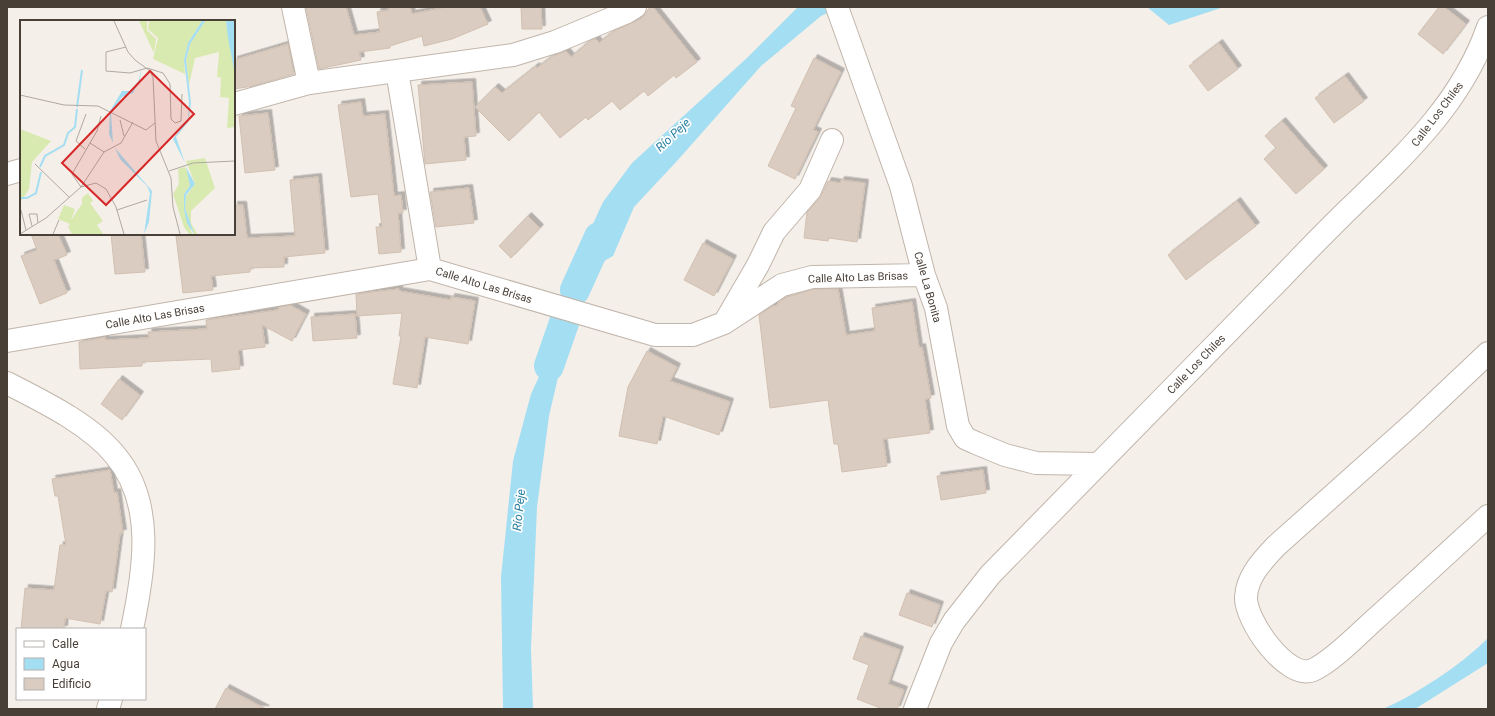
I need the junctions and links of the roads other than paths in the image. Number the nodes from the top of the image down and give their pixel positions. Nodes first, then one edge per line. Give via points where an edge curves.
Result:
1 (293, 7) edge
2 (635, 7) edge
3 (837, 7) edge
4 (1488, 27) edge
5 (397, 71) junction
6 (309, 83) junction
7 (235, 104) edge
8 (832, 140) dead end
9 (20, 170) edge
10 (7, 174) edge
11 (430, 269) junction
12 (924, 275) junction
13 (724, 323) junction
14 (7, 341) edge
15 (1488, 353) edge
16 (7, 383) edge
17 (1099, 464) junction
18 (1488, 516) edge
19 (132, 628) edge
20 (915, 709) edge

1 - 6 street
2 - 5 street via 555,42 513,55
3 - 12 street, Calle La Bonita via 901,186
4 - 17 street, Calle Los Chiles via 1468,72 1416,143
5 - 6 street
5 - 11 street
6 - 7 street
8 - 13 street via 810,190 774,232
9 - 10 street
11 - 13 street, Calle Alto Las Brisas via 655,335 693,336
11 - 14 street, Calle Alto Las Brisas
12 - 13 street, Calle Alto Las Brisas via 812,276 782,285
12 - 17 street, Calle La Bonita via 936,308 958,426 965,438 1005,455 1036,463
15 - 18 street via 1260,563 1250,578 1246,597 1248,612 1281,659 1299,670 1312,670 1322,665 1362,631
16 - 19 street via 52,406 93,435 115,454 130,476 140,503 144,538 140,590
17 - 20 street, Calle Los Chiles via 990,575 959,614 941,643

